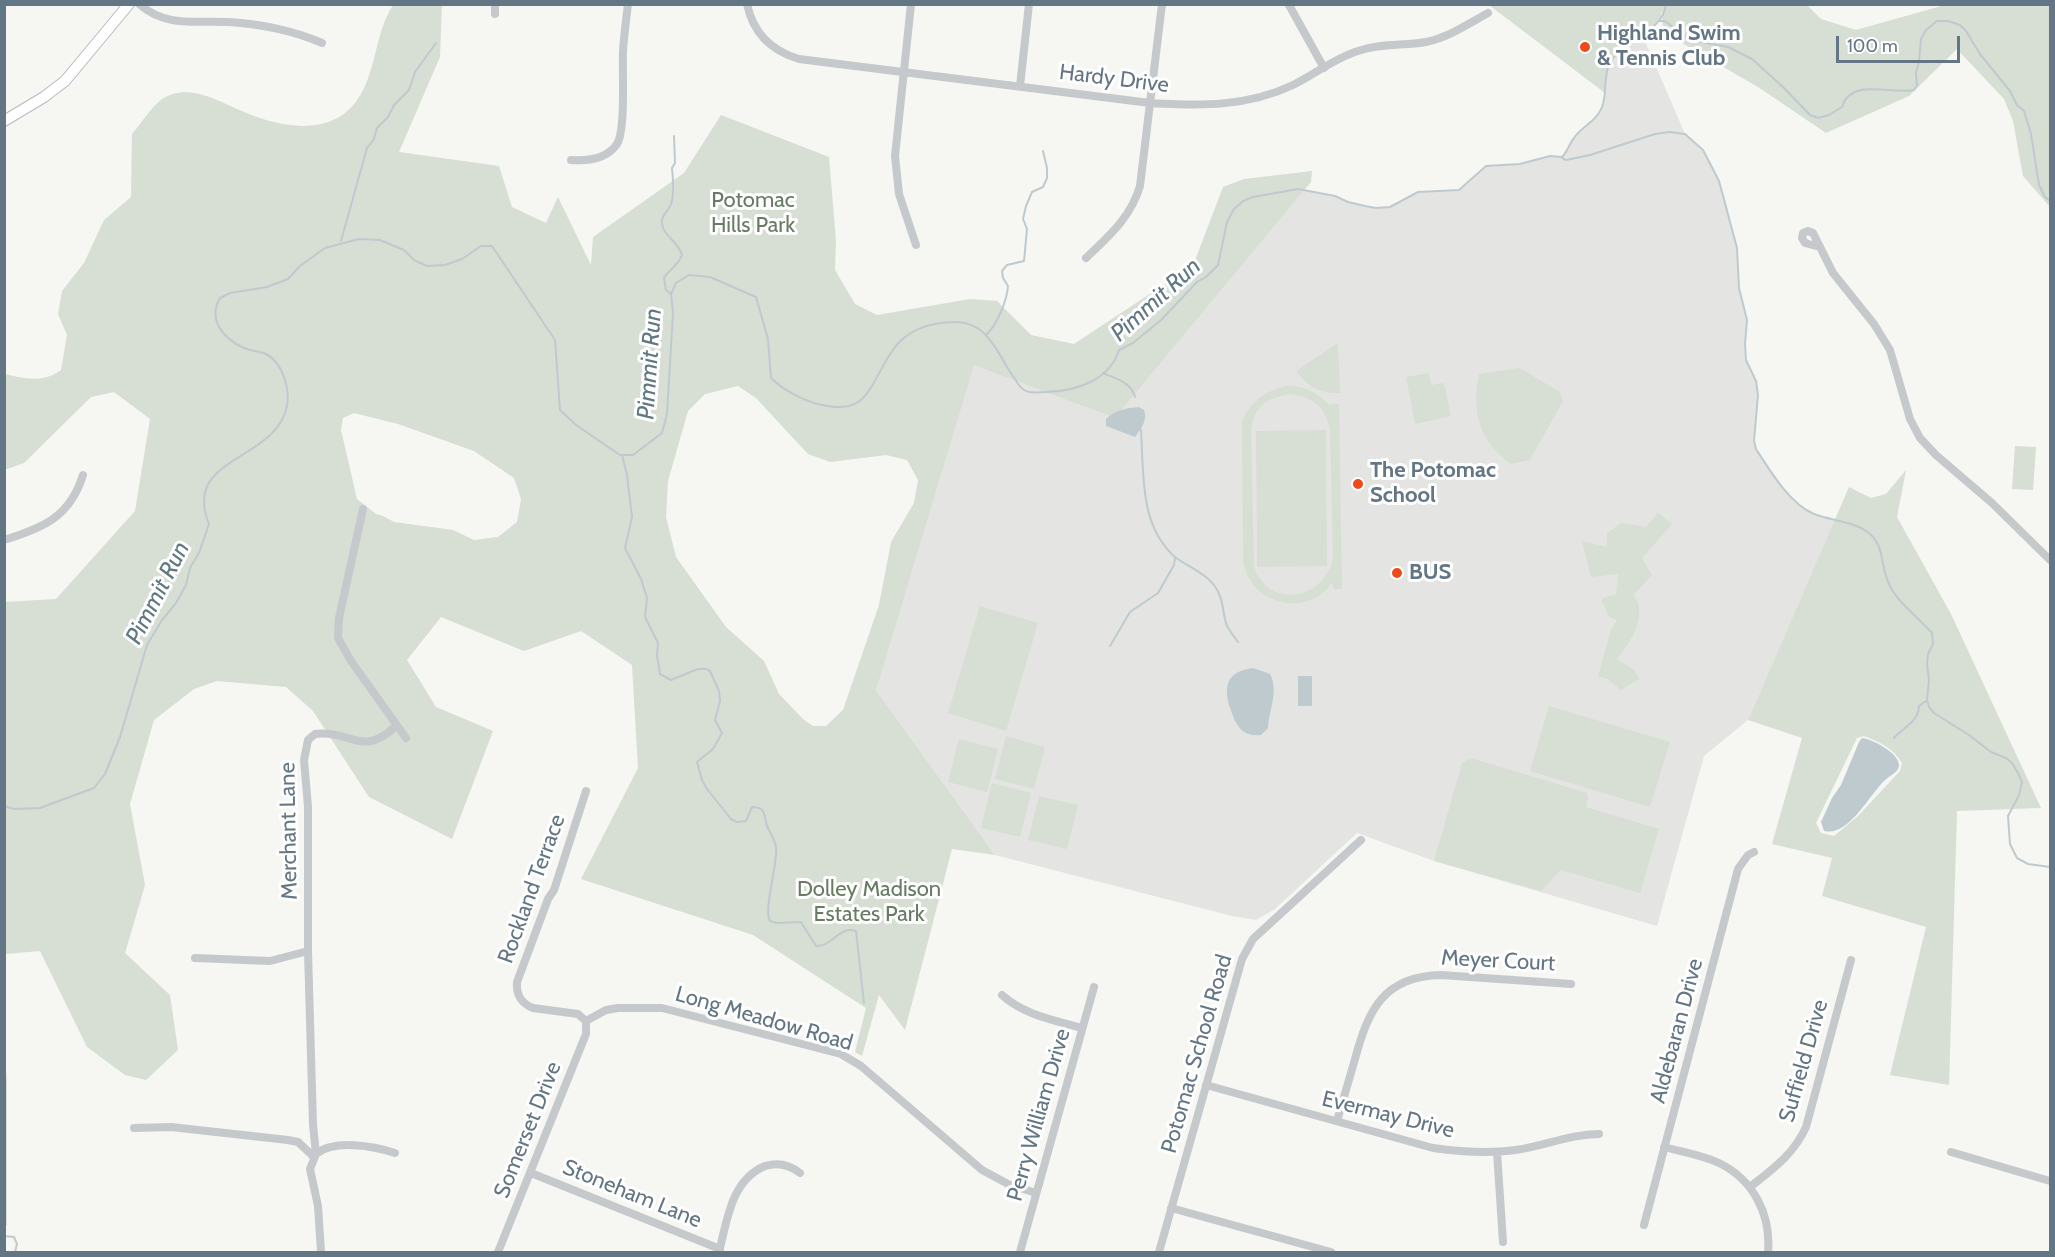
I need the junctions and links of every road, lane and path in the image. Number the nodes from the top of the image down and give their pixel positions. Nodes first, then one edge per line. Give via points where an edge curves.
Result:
1 (129, 4) edge
2 (139, 4) edge
3 (495, 4) edge
4 (628, 4) edge
5 (747, 4) edge
6 (911, 4) edge
7 (1029, 4) edge
8 (1162, 4) edge
9 (1289, 5) edge
10 (1488, 13) dead end
11 (495, 14) dead end
12 (322, 43) dead end
13 (1324, 68) junction
14 (904, 72) junction
15 (1020, 86) junction
16 (1150, 103) junction
17 (4, 122) edge
18 (571, 160) dead end
19 (916, 245) dead end
20 (1820, 247) dead end
21 (1086, 258) dead end
22 (83, 475) dead end
23 (363, 509) dead end
24 (4, 540) edge
25 (2050, 560) edge
26 (396, 726) junction
27 (406, 738) dead end
28 (586, 791) dead end
29 (1361, 840) dead end
30 (1754, 852) dead end
31 (308, 951) junction
32 (195, 958) dead end
33 (1851, 960) dead end
34 (1571, 984) dead end
35 (1094, 987) dead end
36 (1002, 995) dead end
37 (586, 1021) junction
38 (1082, 1028) junction
39 (1206, 1085) junction
40 (1337, 1122) junction
41 (134, 1128) dead end
42 (1599, 1134) dead end
43 (1664, 1147) junction
44 (1497, 1152) junction
45 (1951, 1152) dead end
46 (395, 1153) dead end
47 (314, 1155) junction
48 (531, 1173) junction
49 (800, 1173) dead end
50 (2050, 1181) edge
51 (1750, 1188) junction
52 (1036, 1193) junction
53 (1171, 1208) junction
54 (1644, 1225) dead end
55 (1503, 1242) dead end
56 (719, 1251) edge
57 (321, 1252) edge
58 (498, 1252) edge
59 (1020, 1252) edge
60 (1159, 1252) edge
61 (1331, 1252) edge
62 (1768, 1252) edge

1 - 17 main road via 65,81
2 - 12 street via 154,14 181,22 273,28
3 - 11 street
4 - 18 street via 620,136 613,149 599,157
5 - 14 street, Hardy Drive via 760,34 788,56
6 - 14 street
7 - 15 street
8 - 16 street
9 - 13 street
10 - 13 street, Hardy Drive via 1439,38 1371,47
13 - 16 street, Hardy Drive via 1273,93 1234,103
14 - 15 street, Hardy Drive
14 - 19 street via 895,136 896,175
15 - 16 street, Hardy Drive
16 - 21 street via 1136,199 1125,219
20 - 25 street via 1833,273 1890,350 1910,419 1920,438
22 - 24 street via 73,499 56,518
23 - 26 street via 337,630 351,661
26 - 27 street
26 - 31 street, Merchant Lane via 373,742 321,733 308,740 304,760 308,807
28 - 37 street, Rockland Terrace via 554,890 517,982 518,996 526,1006 578,1014
29 - 39 street, Potomac School Road via 1253,939 1239,967
30 - 43 street, Aldebaran Drive via 1738,869
31 - 32 street via 270,961
31 - 47 street, Merchant Lane
33 - 51 street, Suffield Drive via 1803,1133 1793,1151
34 - 40 street, Meyer Court via 1441,975 1420,977 1396,986 1378,1002 1364,1026
35 - 38 street, Perry William Drive
36 - 38 street via 1030,1013
37 - 48 street, Somerset Drive via 586,1034
37 - 52 street, Long Meadow Road via 606,1010 662,1008 841,1054 861,1066 982,1170
38 - 52 street, Perry William Drive
39 - 40 street, Evermay Drive
39 - 53 street, Potomac School Road
40 - 44 street, Evermay Drive via 1433,1148
41 - 47 street via 171,1127 288,1140 298,1142
42 - 44 street, Evermay Drive via 1570,1136
43 - 51 street via 1718,1162
43 - 54 street, Aldebaran Drive
44 - 55 street
45 - 50 street
46 - 47 street via 358,1146 327,1147
47 - 57 street, Merchant Lane via 310,1169 318,1206
48 - 56 street, Stoneham Lane
48 - 58 street, Somerset Drive
49 - 56 street via 789,1166 772,1164 746,1179 733,1199
51 - 62 street via 1767,1223
52 - 59 street, Perry William Drive
53 - 60 street, Potomac School Road
53 - 61 street

